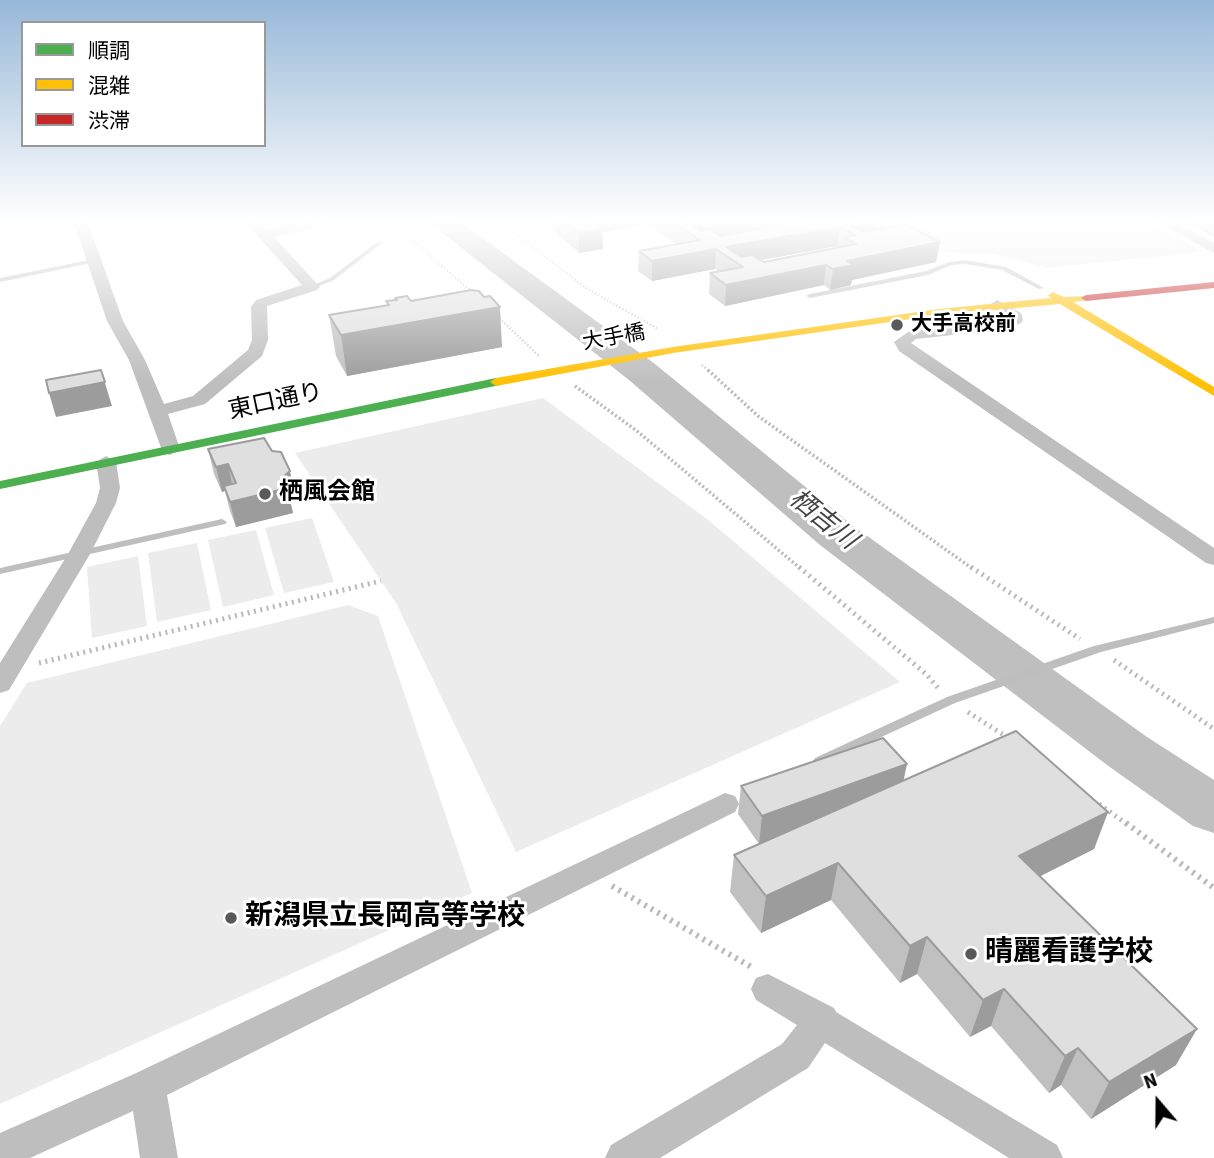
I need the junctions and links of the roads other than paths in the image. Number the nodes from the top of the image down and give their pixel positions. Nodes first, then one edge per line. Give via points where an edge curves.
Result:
1 (29, 274) edge
2 (99, 274) edge
3 (299, 274) edge
4 (338, 274) edge
5 (923, 274) edge
6 (1015, 274) edge
7 (1202, 274) edge
8 (0, 280) edge
9 (1214, 285) edge
10 (312, 287) junction
11 (1041, 288) junction
12 (810, 296) dead end
13 (1059, 298) junction
14 (997, 305) junction
15 (550, 359) joint
16 (564, 375) joint
17 (1214, 392) edge
18 (158, 411) junction
19 (168, 441) junction
20 (106, 462) junction
21 (0, 468) edge
22 (0, 485) edge
23 (222, 522) dead end
24 (79, 554) junction
25 (1214, 558) edge
26 (0, 571) edge
27 (1214, 620) edge
28 (4, 677) edge
29 (800, 769) edge
30 (731, 801) dead end
31 (768, 989) road end
32 (822, 1019) junction
33 (147, 1086) junction
34 (0, 1152) edge
35 (159, 1158) edge
36 (624, 1158) edge
37 (1044, 1158) edge

1 - 8 lane
2 - 18 street via 115,321
3 - 10 street
4 - 10 lane
5 - 12 lane
6 - 11 lane
7 - 11 street
9 - 13 street
10 - 18 street via 261,303 256,352 199,400
11 - 13 street
11 - 15 street, 大手橋 via 658,334
13 - 14 street
13 - 17 street
14 - 16 street, 大手橋 via 673,350
14 - 25 street via 1015,320 911,335 902,342
15 - 19 street, 東口通り
16 - 19 street, 東口通り
18 - 19 street
19 - 20 street, 東口通り
19 - 21 street, 東口通り
20 - 22 street, 東口通り
20 - 24 street via 110,488 106,503
23 - 24 lane
24 - 26 lane
24 - 28 street
27 - 29 lane via 1086,647
30 - 33 street
31 - 32 street
32 - 36 street via 795,1056
32 - 37 street
33 - 34 street
33 - 35 street

